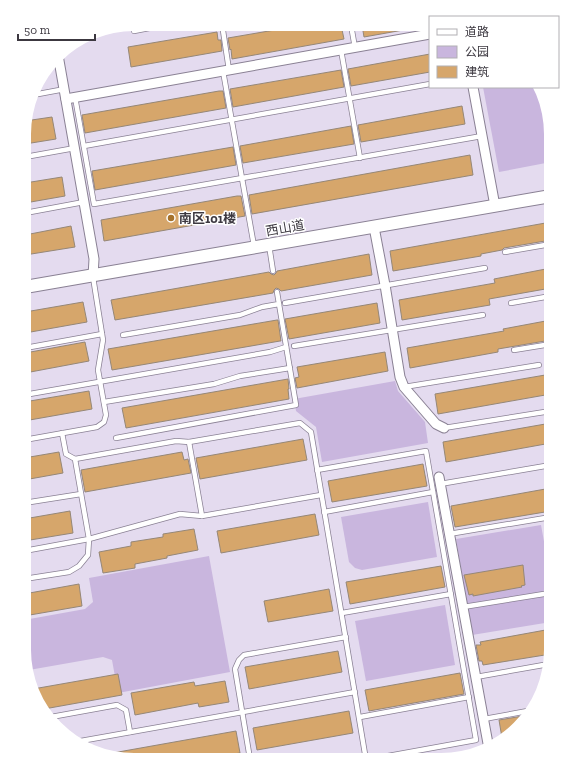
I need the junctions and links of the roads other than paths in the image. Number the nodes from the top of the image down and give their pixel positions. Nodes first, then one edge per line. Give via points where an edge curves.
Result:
1 (223, 31) edge
2 (351, 31) edge
3 (429, 34) edge
4 (355, 48) junction
5 (341, 50) junction
6 (60, 62) edge
7 (226, 70) junction
8 (429, 84) edge
9 (473, 88) edge
10 (39, 95) edge
11 (69, 95) junction
12 (350, 98) junction
13 (231, 119) junction
14 (482, 136) junction
15 (80, 147) junction
16 (31, 156) edge
17 (360, 158) junction
18 (241, 178) junction
19 (544, 197) edge
20 (84, 202) junction
21 (494, 206) junction
22 (31, 212) edge
23 (374, 227) junction
24 (269, 245) junction
25 (544, 245) edge
26 (254, 248) junction
27 (505, 252) dead end
28 (485, 268) dead end
29 (273, 271) dead end
30 (93, 276) junction
31 (385, 285) junction
32 (31, 286) edge
33 (277, 292) dead end
34 (544, 297) edge
35 (285, 302) dead end
36 (511, 303) dead end
37 (279, 304) junction
38 (483, 315) dead end
39 (392, 330) junction
40 (102, 334) junction
41 (123, 335) dead end
42 (544, 345) edge
43 (294, 346) dead end
44 (31, 347) edge
45 (286, 348) junction
46 (514, 350) dead end
47 (539, 365) dead end
48 (290, 368) junction
49 (100, 382) junction
50 (404, 387) junction
51 (31, 394) edge
52 (104, 402) junction
53 (544, 412) edge
54 (444, 428) joint
55 (62, 433) junction
56 (116, 438) dead end
57 (31, 439) edge
58 (189, 442) junction
59 (75, 459) junction
60 (544, 465) edge
61 (317, 470) junction
62 (439, 480) joint
63 (433, 492) junction
64 (81, 494) junction
65 (322, 496) junction
66 (31, 502) edge
67 (324, 512) junction
68 (202, 516) junction
69 (544, 518) edge
70 (449, 534) junction
71 (89, 539) junction
72 (31, 550) edge
73 (31, 578) edge
74 (451, 594) junction
75 (544, 596) edge
76 (463, 607) junction
77 (342, 613) junction
78 (346, 637) junction
79 (543, 665) edge
80 (476, 677) junction
81 (355, 692) junction
82 (469, 697) junction
83 (243, 712) junction
84 (524, 712) edge
85 (55, 716) edge
86 (360, 717) junction
87 (484, 719) junction
88 (130, 732) junction
89 (85, 740) edge
90 (488, 742) edge
91 (249, 753) edge
92 (365, 753) edge
93 (404, 753) edge

1 - 7 lane
2 - 4 lane
3 - 4 street
4 - 5 street
5 - 7 street
5 - 12 lane
6 - 11 street
7 - 11 street
7 - 13 lane
8 - 12 lane
9 - 14 street
10 - 11 lane
11 - 15 street
12 - 13 lane
12 - 17 lane
13 - 15 lane
13 - 18 lane
14 - 17 lane
14 - 21 street
15 - 16 lane
15 - 18 lane via 94,204
15 - 20 street
17 - 18 lane
18 - 26 lane
19 - 21 street, 西山道
20 - 22 lane
20 - 30 street via 94,259
21 - 23 street, 西山道
23 - 24 street, 西山道
23 - 31 street
24 - 26 street, 西山道
24 - 29 lane
25 - 27 lane
26 - 30 street, 西山道
28 - 31 lane
30 - 32 street, 西山道
30 - 40 lane
31 - 35 lane
31 - 39 street
33 - 37 lane
34 - 36 lane
37 - 41 lane via 240,315
37 - 45 lane
38 - 39 lane
39 - 43 lane
39 - 50 street
40 - 44 lane
40 - 49 lane via 98,370
42 - 46 lane
45 - 48 lane
45 - 49 lane
47 - 50 lane
48 - 52 lane via 240,376 214,384
48 - 56 lane via 296,406
49 - 51 lane
49 - 52 lane
50 - 54 street via 436,424
52 - 55 lane via 104,422 97,427
53 - 54 lane
55 - 57 lane
55 - 59 lane via 66,454
58 - 59 lane via 176,441
58 - 61 lane via 300,423 311,432
58 - 68 lane
59 - 64 lane
60 - 62 lane
61 - 63 lane via 426,451
61 - 65 lane
62 - 70 street
63 - 67 lane
63 - 74 lane
64 - 66 lane
64 - 71 lane
65 - 67 lane
65 - 68 lane
67 - 77 lane
68 - 71 lane via 180,514
69 - 70 lane
70 - 76 street
71 - 72 lane
71 - 73 lane via 88,555 79,566 69,572
74 - 77 lane
74 - 82 lane
75 - 76 lane
76 - 80 street
77 - 78 lane
78 - 81 lane
78 - 83 lane via 244,655 235,669
79 - 80 lane
80 - 87 street
81 - 83 lane
81 - 86 lane
82 - 86 lane
82 - 93 lane via 476,740
83 - 88 lane
83 - 91 lane
84 - 87 lane
85 - 88 lane via 117,705 126,710
86 - 92 lane
87 - 90 street
88 - 89 lane

